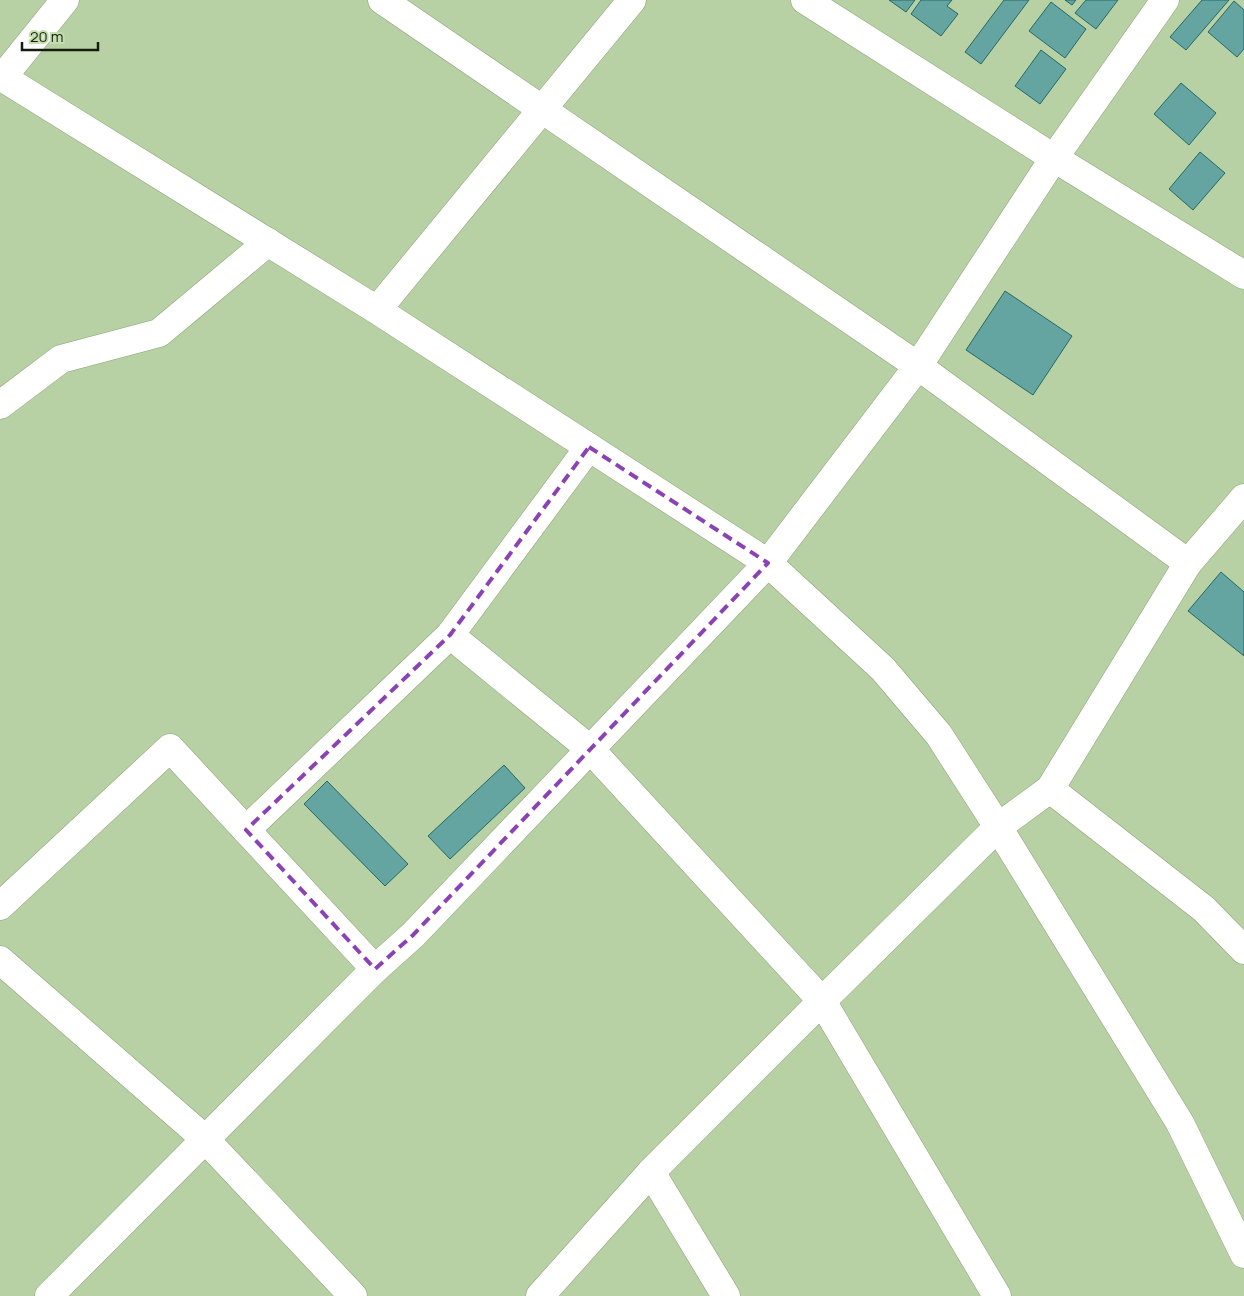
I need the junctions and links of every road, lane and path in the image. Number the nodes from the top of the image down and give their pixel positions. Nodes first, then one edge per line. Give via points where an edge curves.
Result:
1 (65, 0) edge
2 (382, 0) edge
3 (632, 0) edge
4 (805, 0) edge
5 (1165, 0) edge
6 (1, 77) edge
7 (541, 109) junction
8 (1054, 158) junction
9 (268, 242) junction
10 (1244, 275) edge
11 (378, 310) junction
12 (918, 366) junction
13 (0, 405) edge
14 (589, 447) junction
15 (1244, 498) edge
16 (768, 563) junction
17 (1188, 563) junction
18 (450, 635) junction
19 (590, 749) junction
20 (1050, 789) junction
21 (998, 827) junction
22 (246, 830) junction
23 (0, 906) edge
24 (1244, 950) edge
25 (0, 960) edge
26 (375, 969) junction
27 (822, 1001) junction
28 (204, 1138) junction
29 (651, 1172) junction
30 (1244, 1254) edge
31 (50, 1295) edge
32 (353, 1296) edge
33 (540, 1296) edge
34 (726, 1296) edge
35 (997, 1296) edge

1 - 6 street
2 - 7 street
3 - 7 street
4 - 8 street
5 - 8 street
6 - 9 street
7 - 11 street
7 - 12 street
8 - 10 street
8 - 12 street
9 - 11 street
9 - 13 street via 159,333 61,359
11 - 14 street
12 - 16 street
12 - 17 street
14 - 16 street
14 - 18 street
15 - 17 street
16 - 19 street
16 - 21 street via 883,669 939,735
17 - 20 street
18 - 19 street
18 - 22 street
19 - 26 street via 413,935
19 - 27 street
20 - 21 street
20 - 24 street via 1204,910
21 - 27 street
21 - 30 street via 1180,1123
22 - 23 street via 170,748
22 - 26 street
25 - 28 street
26 - 28 street
27 - 29 street
27 - 35 street
28 - 31 street
28 - 32 street
29 - 33 street
29 - 34 street

